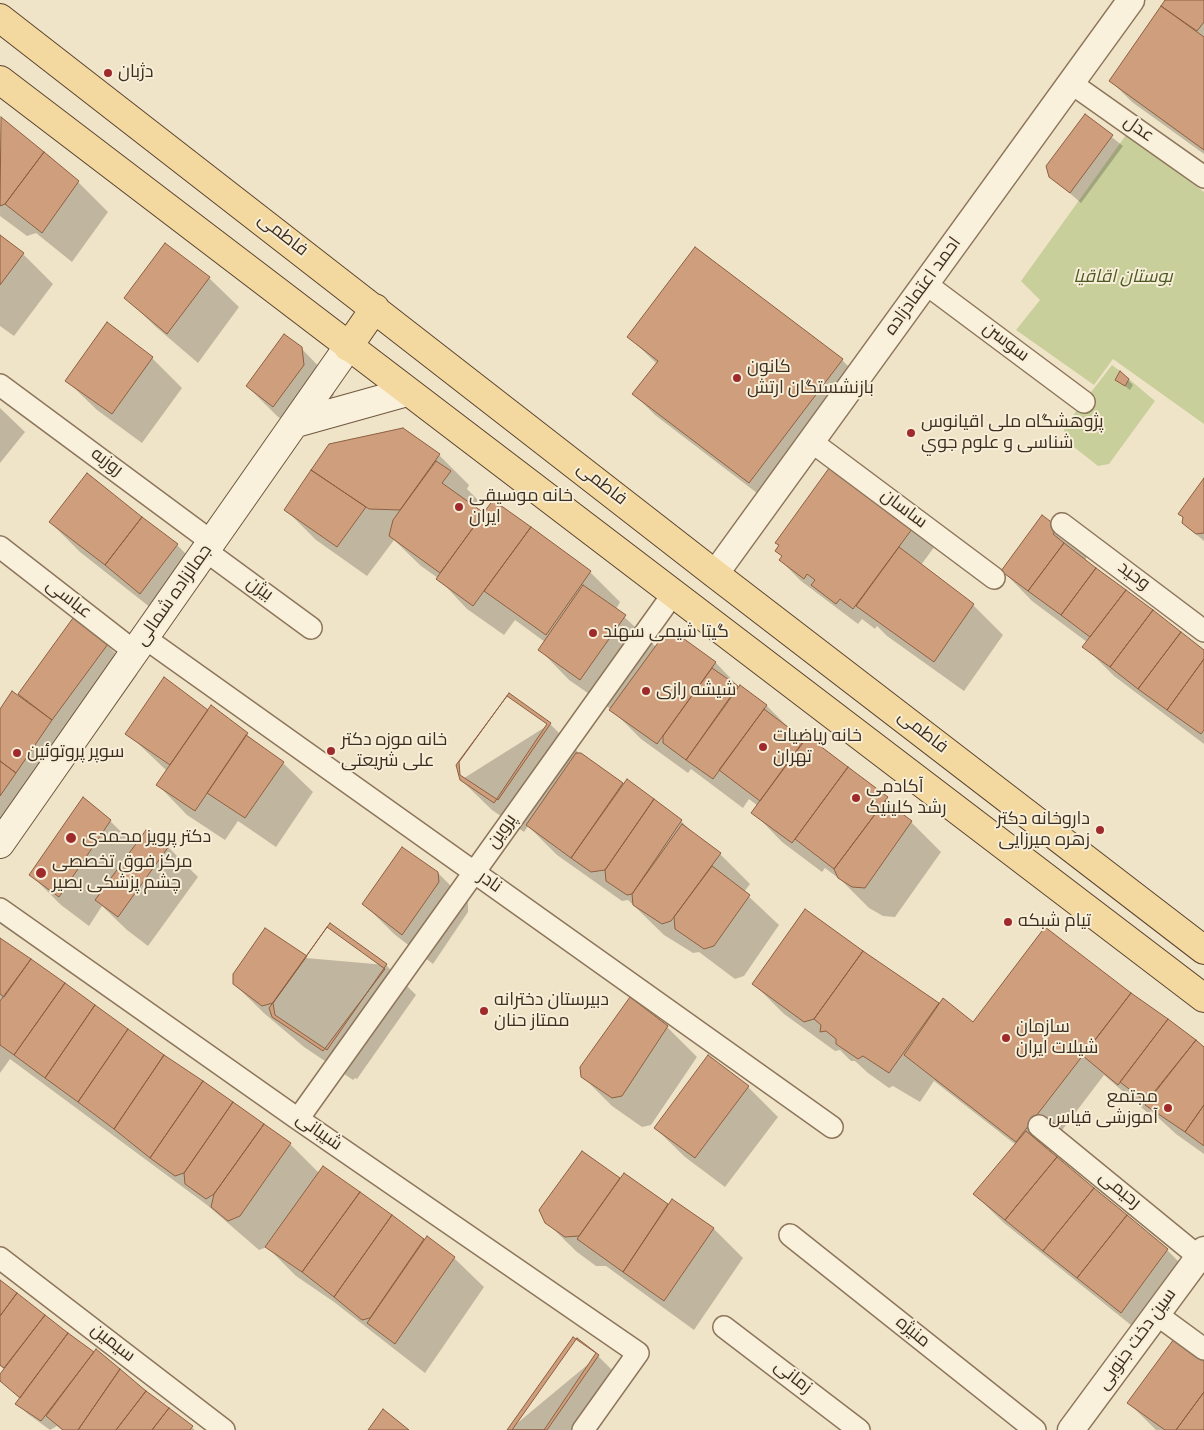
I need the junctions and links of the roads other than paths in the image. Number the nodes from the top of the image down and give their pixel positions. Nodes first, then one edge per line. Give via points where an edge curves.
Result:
1 (1131, 0) edge
2 (0, 18) edge
3 (1071, 84) junction
4 (3, 89) edge
5 (1204, 177) edge
6 (926, 284) junction
7 (375, 308) junction
8 (348, 347) junction
9 (0, 384) edge
10 (407, 392) junction
11 (1084, 402) dead end
12 (296, 423) junction
13 (812, 442) junction
14 (1062, 524) dead end
15 (0, 547) edge
16 (209, 547) junction
17 (715, 574) junction
18 (994, 578) dead end
19 (682, 601) junction
20 (311, 628) dead end
21 (1204, 631) edge
22 (140, 645) junction
23 (0, 844) edge
24 (474, 872) junction
25 (0, 910) edge
26 (1204, 950) edge
27 (1204, 998) edge
28 (298, 1119) junction
29 (1039, 1126) dead end
30 (832, 1127) dead end
31 (790, 1236) dead end
32 (1201, 1253) edge
33 (0, 1258) edge
34 (1156, 1314) junction
35 (724, 1326) dead end
36 (1204, 1349) edge
37 (218, 1428) edge
38 (583, 1430) edge
39 (859, 1430) edge
40 (1035, 1430) edge
41 (1071, 1430) edge

1 - 3 street, احمد اعتمادزاده
2 - 7 main road, فاطمی
3 - 5 street, عدل
3 - 6 street, احمد اعتمادزاده
4 - 8 main road
6 - 11 street, سوسن
6 - 13 street, احمد اعتمادزاده
7 - 8 main road
7 - 17 main road, فاطمی
8 - 10 main road
8 - 12 main road, جمالزاده شمالی
9 - 16 street, روزبه
10 - 12 main road
10 - 19 main road
12 - 16 main road, جمالزاده شمالی
13 - 17 street, احمد اعتمادزاده
13 - 18 street, ساسان
14 - 21 street, وحید
15 - 22 street, عباسی
16 - 20 street, بیژن
16 - 22 main road, جمالزاده شمالی
17 - 19 main road
17 - 26 main road, فاطمی
19 - 24 street, پروین
19 - 27 main road
22 - 23 main road, جمالزاده شمالی
22 - 24 street, نادر
24 - 28 street, پروین
24 - 30 street, نادر
25 - 28 street, شیبانی
28 - 38 street, شیبانی via 638,1354
29 - 32 street, رحیمی
31 - 40 street, منیژه
32 - 34 street, سین دخت جنوبی
33 - 37 street, سیمین
34 - 36 street
34 - 41 street, سین دخت جنوبی
35 - 39 street, زمانی

